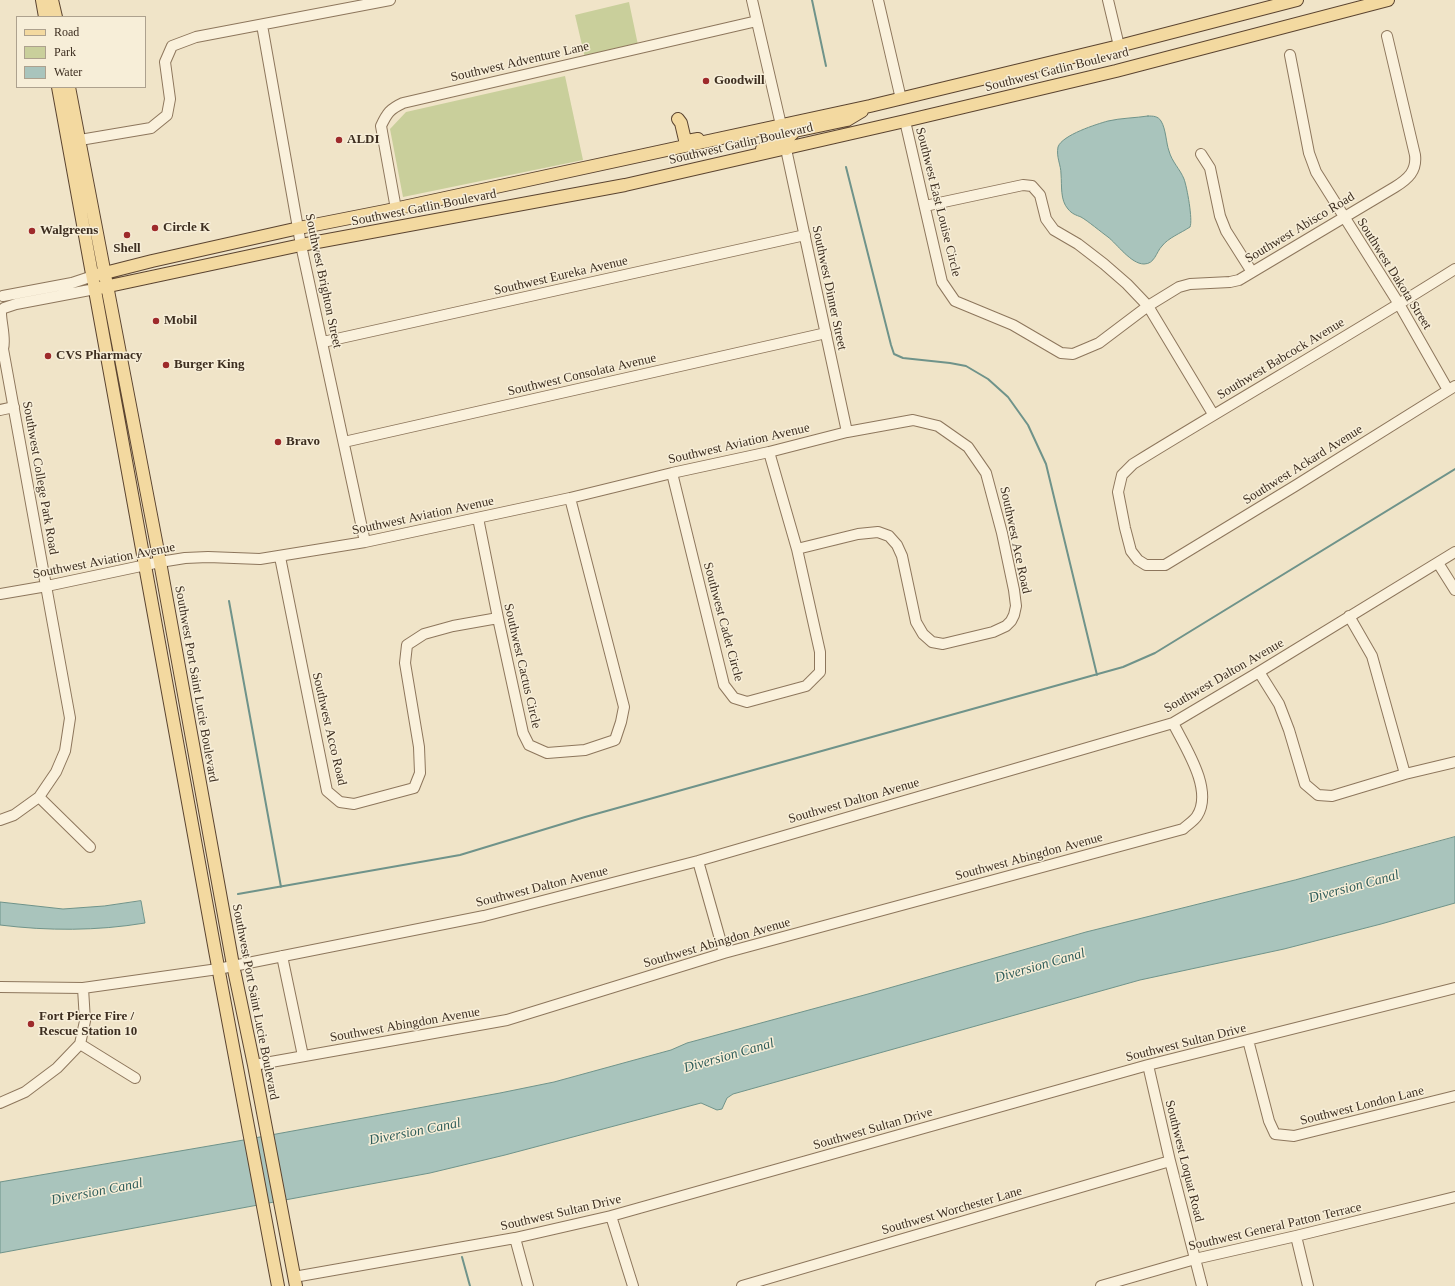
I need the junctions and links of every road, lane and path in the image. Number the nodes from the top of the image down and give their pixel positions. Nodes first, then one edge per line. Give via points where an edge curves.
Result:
1 (42, 0) edge
2 (52, 0) edge
3 (390, 0) edge
4 (752, 0) edge
5 (878, 0) edge
6 (1108, 0) edge
7 (1297, 0) edge
8 (1388, 0) edge
9 (45, 16) edge
10 (56, 16) edge
11 (757, 21) junction
12 (262, 25) junction
13 (1387, 36) dead end
14 (1119, 46) junction
15 (1290, 55) dead end
16 (58, 88) edge
17 (69, 88) edge
18 (901, 99) junction
19 (870, 106) junction
20 (906, 121) junction
21 (781, 125) junction
22 (758, 130) junction
23 (80, 140) junction
24 (673, 148) junction
25 (786, 149) junction
26 (1201, 154) dead end
27 (706, 167) junction
28 (925, 206) junction
29 (396, 208) junction
30 (1343, 217) junction
31 (299, 228) junction
32 (805, 235) junction
33 (302, 245) junction
34 (1455, 269) edge
35 (1252, 272) junction
36 (98, 275) junction
37 (101, 288) junction
38 (1, 295) edge
39 (1399, 304) junction
40 (1148, 306) junction
41 (2, 311) edge
42 (826, 333) junction
43 (323, 342) junction
44 (2, 346) edge
45 (1073, 354) joint
46 (1452, 388) edge
47 (14, 407) junction
48 (0, 410) edge
49 (1213, 414) junction
50 (847, 432) junction
51 (344, 442) junction
52 (770, 452) junction
53 (672, 473) junction
54 (1122, 475) joint
55 (570, 498) junction
56 (478, 518) junction
57 (365, 542) junction
58 (797, 549) junction
59 (1455, 552) edge
60 (280, 557) junction
61 (160, 562) junction
62 (1438, 563) junction
63 (146, 565) junction
64 (47, 586) junction
65 (1455, 590) edge
66 (0, 594) edge
67 (1349, 616) junction
68 (498, 618) junction
69 (1259, 672) junction
70 (1173, 723) junction
71 (1455, 762) edge
72 (1405, 774) junction
73 (39, 797) junction
74 (0, 820) edge
75 (90, 847) dead end
76 (698, 860) junction
77 (724, 953) junction
78 (282, 956) junction
79 (233, 965) junction
80 (218, 969) junction
81 (0, 987) edge
82 (83, 988) junction
83 (1455, 988) edge
84 (1248, 1040) junction
85 (80, 1044) junction
86 (303, 1056) junction
87 (254, 1065) junction
88 (1148, 1065) junction
89 (135, 1078) dead end
90 (1455, 1096) edge
91 (0, 1103) edge
92 (1170, 1161) junction
93 (1455, 1197) edge
94 (611, 1216) junction
95 (1296, 1236) junction
96 (515, 1238) junction
97 (1195, 1259) junction
98 (295, 1281) edge
99 (278, 1286) edge
100 (528, 1286) edge
101 (634, 1286) edge
102 (742, 1286) edge
103 (1101, 1286) edge
104 (1202, 1286) edge
105 (1308, 1286) edge

1 - 9 main road
2 - 10 main road
3 - 12 street
4 - 11 street
5 - 18 street
6 - 14 street
7 - 14 main road, Southwest Gatlin Boulevard
8 - 20 main road, Southwest Gatlin Boulevard via 1116,71
11 - 21 street
11 - 29 street, Southwest Adventure Lane via 403,103 387,114 381,126
12 - 23 street via 196,37 172,46 165,62 170,99 167,115 151,128
12 - 31 street, Southwest Brighton Street
13 - 30 street, Southwest Abisco Road via 1415,155 1415,166 1403,182
14 - 18 main road, Southwest Gatlin Boulevard
15 - 30 street, Southwest Dakota Street via 1309,153 1316,172
16 - 36 main road, Southwest Port Saint Lucie Boulevard
17 - 23 main road, Southwest Port Saint Lucie Boulevard
18 - 19 main road, Southwest Gatlin Boulevard
19 - 21 main road, Southwest Gatlin Boulevard
19 - 25 main road via 847,120 795,131 789,137
20 - 25 main road, Southwest Gatlin Boulevard
20 - 28 street, Southwest East Louise Circle
21 - 22 main road, Southwest Gatlin Boulevard
21 - 27 main road via 780,134 774,144 718,159
22 - 24 main road, Southwest Gatlin Boulevard
22 - 24 main road via 740,130 687,141 678,119 675,126 678,141
23 - 36 main road, Southwest Port Saint Lucie Boulevard
24 - 29 main road, Southwest Gatlin Boulevard
25 - 27 main road, Southwest Gatlin Boulevard
25 - 32 street, Southwest Dinner Street
26 - 35 street via 1210,168 1220,216 1226,231
27 - 33 main road, Southwest Gatlin Boulevard via 625,185
28 - 40 street via 1023,185 1032,186 1040,195 1046,219 1054,230 1104,264
28 - 45 street, Southwest East Louise Circle via 942,282 955,301 1013,325 1061,353
29 - 31 main road, Southwest Gatlin Boulevard
30 - 35 street, Southwest Abisco Road
30 - 39 street, Southwest Dakota Street
31 - 33 street, Southwest Brighton Street
31 - 36 main road, Southwest Gatlin Boulevard
32 - 42 street, Southwest Dinner Street
32 - 43 street, Southwest Eureka Avenue
33 - 37 main road, Southwest Gatlin Boulevard
33 - 43 street, Southwest Brighton Street
34 - 39 street, Southwest Babcock Avenue
35 - 40 street, Southwest Abisco Road via 1230,282 1179,287
36 - 37 main road, Southwest Port Saint Lucie Boulevard
36 - 38 street via 72,283
37 - 41 street via 16,304
37 - 61 main road, Southwest Port Saint Lucie Boulevard
37 - 63 main road, Southwest Port Saint Lucie Boulevard
38 - 41 street, Southwest College Park Road via 5,302
39 - 46 street, Southwest Dakota Street
39 - 49 street, Southwest Babcock Avenue
40 - 45 street, Southwest Abisco Road via 1099,343
40 - 49 street
41 - 44 street, Southwest College Park Road
42 - 50 street, Southwest Dinner Street
42 - 51 street, Southwest Consolata Avenue
43 - 51 street, Southwest Brighton Street
44 - 47 street, Southwest College Park Road
46 - 54 street, Southwest Ackard Avenue via 1165,565 1146,565 1138,560 1132,551 1118,492
47 - 48 street
47 - 64 street, Southwest College Park Road
49 - 54 street, Southwest Babcock Avenue via 1133,464
50 - 52 street, Southwest Aviation Avenue
50 - 58 street, Southwest Ace Road via 913,420 938,426 968,447 986,473 1002,533 1016,606 1012,621 993,632 955,642 932,642 923,634 916,622 902,556 889,536 871,532
51 - 57 street, Southwest Brighton Street
52 - 53 street, Southwest Aviation Avenue
52 - 58 street, Southwest Cadet Circle
53 - 55 street, Southwest Aviation Avenue
53 - 58 street, Southwest Cadet Circle via 724,685 734,698 747,702 806,686 820,672 820,652
55 - 56 street, Southwest Aviation Avenue
55 - 68 street, Southwest Cactus Circle via 624,707 615,740 585,750 546,753 529,745 523,733
56 - 57 street, Southwest Aviation Avenue
56 - 68 street, Southwest Cactus Circle
57 - 60 street, Southwest Aviation Avenue
59 - 62 street, Southwest Dalton Avenue
60 - 61 street, Southwest Aviation Avenue via 260,560 208,557
60 - 68 street, Southwest Acco Road via 327,791 340,802 354,804 414,788 420,773 420,747 405,663 407,645 424,634
61 - 63 street, Southwest Aviation Avenue
61 - 79 main road, Southwest Port Saint Lucie Boulevard
62 - 65 street
62 - 67 street, Southwest Dalton Avenue
63 - 64 street, Southwest Aviation Avenue
63 - 80 main road, Southwest Port Saint Lucie Boulevard
64 - 66 street, Southwest Aviation Avenue
64 - 73 street, Southwest College Park Road via 70,718 65,751 56,772
67 - 69 street, Southwest Dalton Avenue
67 - 72 street via 1372,656
69 - 70 street, Southwest Dalton Avenue
69 - 72 street via 1279,704 1305,784 1318,795 1332,796
70 - 76 street, Southwest Dalton Avenue
70 - 77 street, Southwest Abingdon Avenue via 1200,779 1202,800 1197,816 1183,829
71 - 72 street
73 - 74 street, Southwest College Park Road via 14,815
73 - 75 street
76 - 77 street
76 - 78 street, Southwest Dalton Avenue via 484,916
77 - 86 street, Southwest Abingdon Avenue via 507,1020
78 - 79 street, Southwest Dalton Avenue
78 - 86 street
79 - 80 street, Southwest Dalton Avenue
79 - 87 main road, Southwest Port Saint Lucie Boulevard
80 - 82 street, Southwest Dalton Avenue
80 - 99 main road, Southwest Port Saint Lucie Boulevard
81 - 82 street, Southwest Dalton Avenue
82 - 85 street via 86,1021
83 - 84 street, Southwest Sultan Drive
84 - 88 street, Southwest Sultan Drive
84 - 90 street, Southwest London Lane via 1269,1120 1276,1134 1294,1136
85 - 89 street
85 - 91 street via 57,1068 25,1092
86 - 87 street, Southwest Abingdon Avenue
87 - 98 main road, Southwest Port Saint Lucie Boulevard
88 - 92 street, Southwest Loquat Road
88 - 94 street, Southwest Sultan Drive
92 - 97 street, Southwest Loquat Road
92 - 102 street, Southwest Worchester Lane
93 - 95 street, Southwest General Patton Terrace
94 - 96 street, Southwest Sultan Drive
94 - 101 street
95 - 97 street, Southwest General Patton Terrace
95 - 105 street
96 - 98 street, Southwest Sultan Drive
96 - 100 street
97 - 103 street, Southwest General Patton Terrace
97 - 104 street, Southwest Loquat Road

